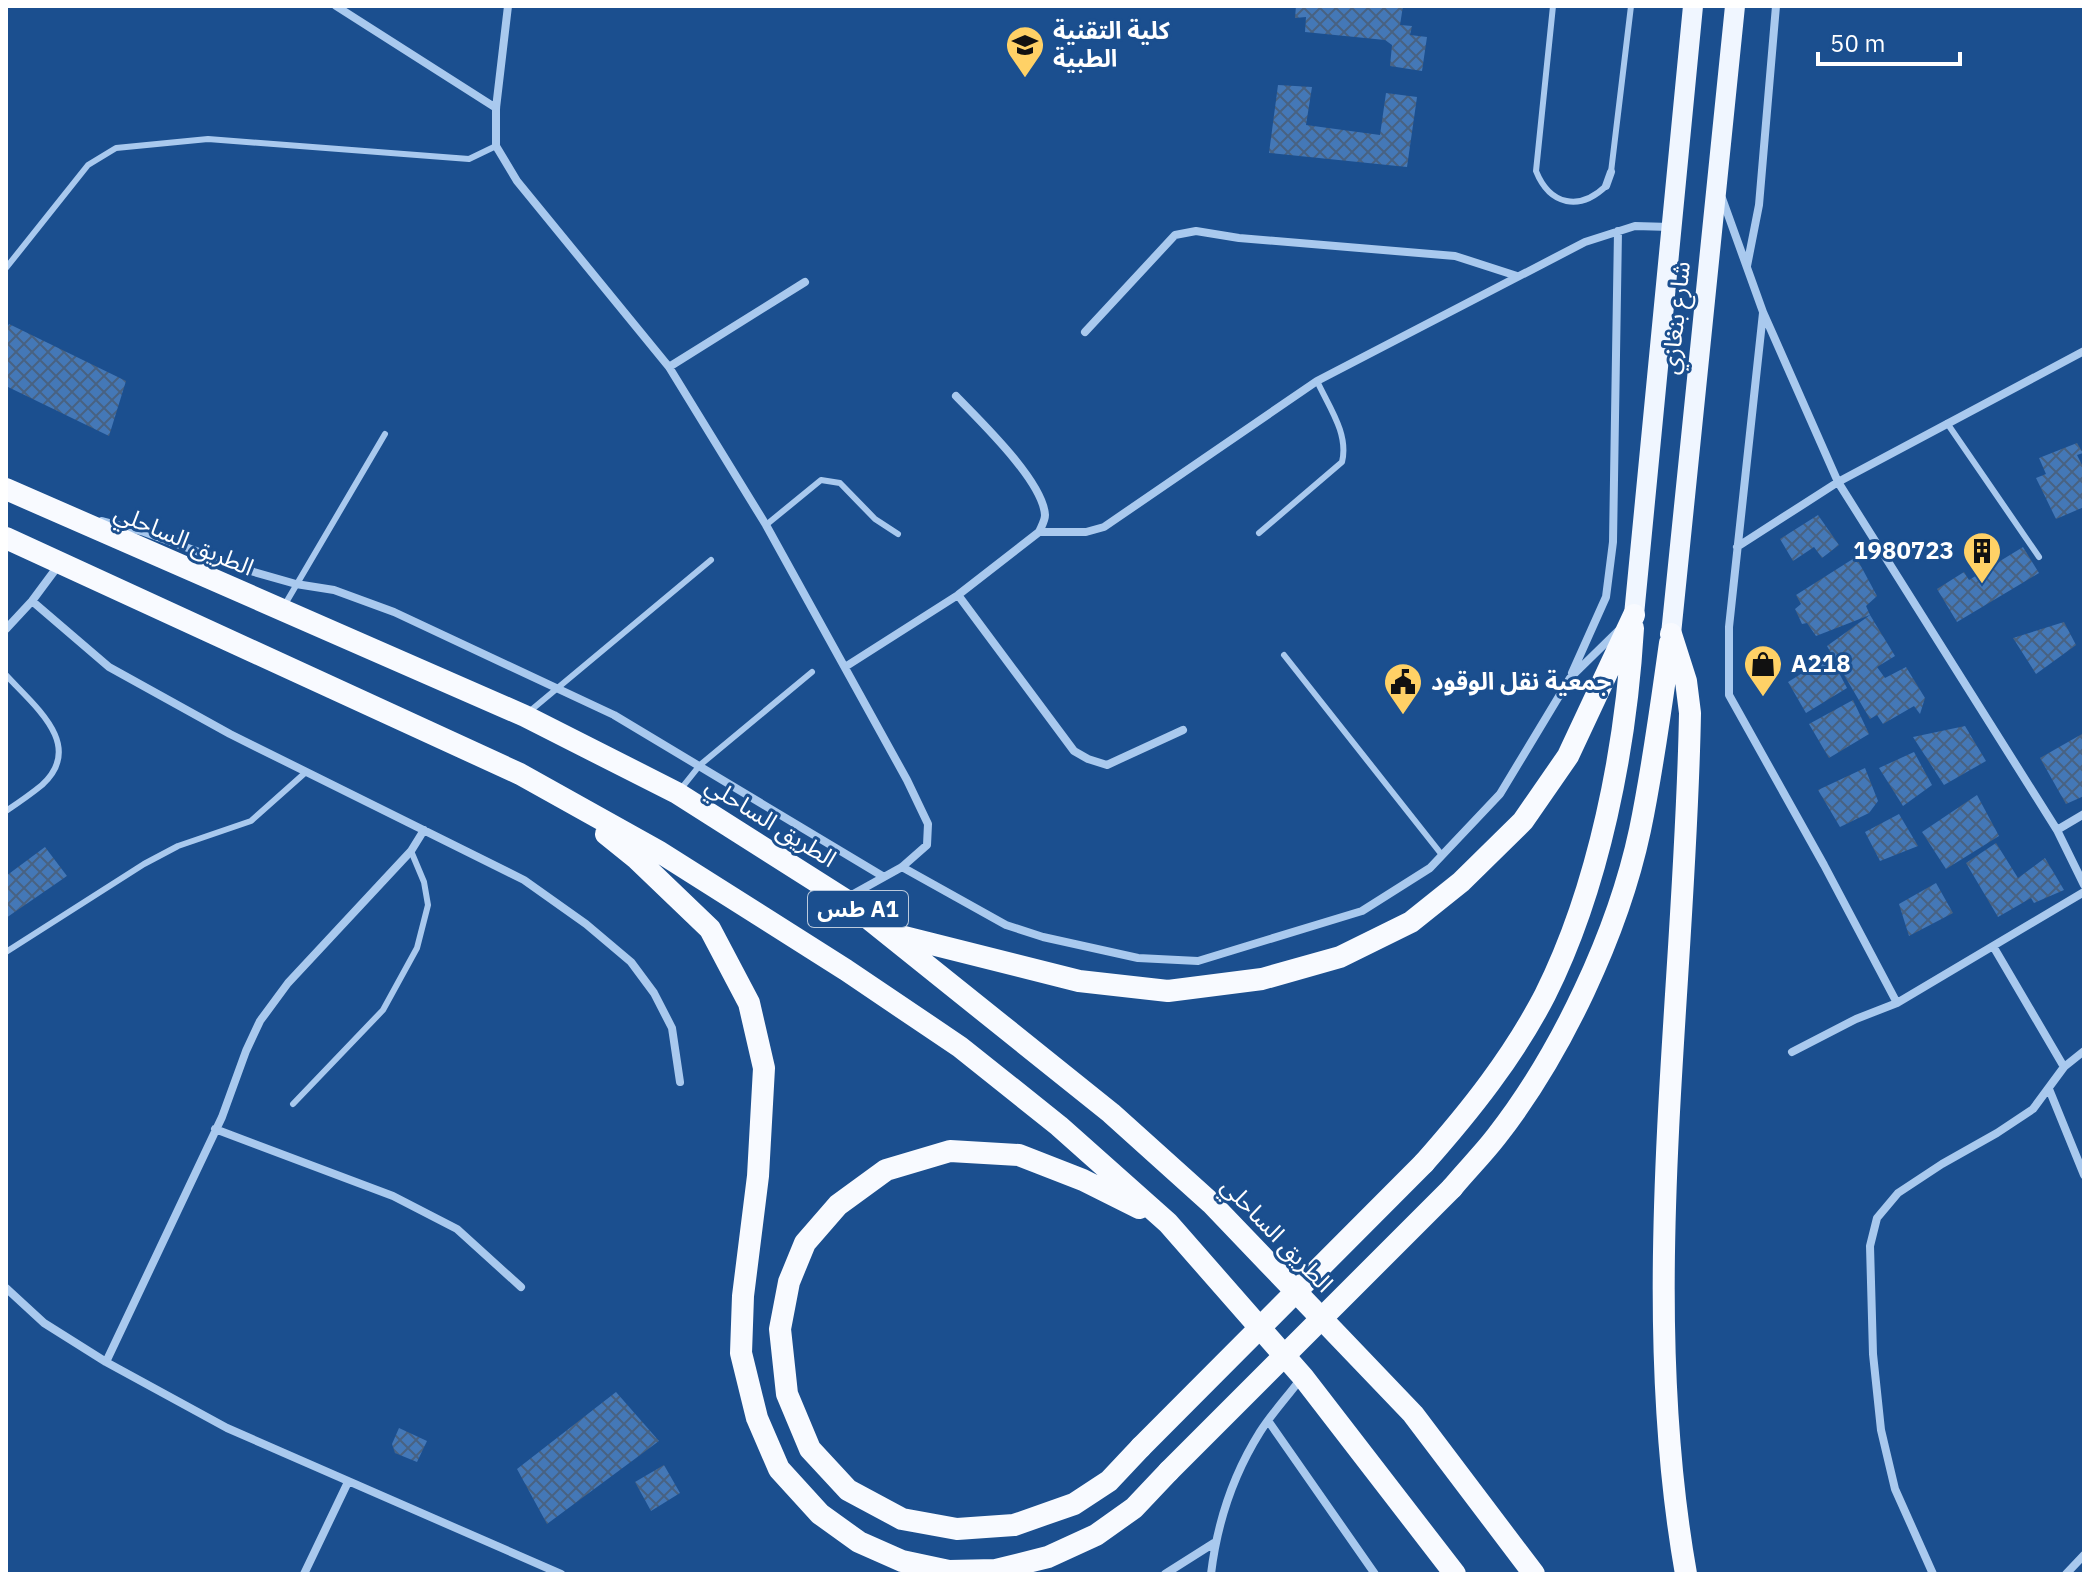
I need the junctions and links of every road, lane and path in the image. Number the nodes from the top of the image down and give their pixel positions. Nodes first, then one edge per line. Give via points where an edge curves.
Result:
1 (336, 6) edge
2 (508, 6) edge
3 (1553, 6) edge
4 (1631, 6) edge
5 (1693, 6) edge
6 (1714, 6) edge
7 (1776, 6) edge
8 (1735, 7) edge
9 (496, 108) junction
10 (496, 146) junction
11 (1611, 172) joint
12 (1716, 182) junction
13 (1606, 186) joint
14 (1671, 227) junction
15 (1618, 231) junction
16 (1747, 267) junction
17 (6, 268) edge
18 (1517, 276) junction
19 (805, 282) dead end
20 (1763, 312) junction
21 (1085, 332) dead end
22 (2084, 351) edge
23 (669, 367) junction
24 (1317, 381) junction
25 (956, 396) dead end
26 (1947, 423) junction
27 (385, 434) dead end
28 (1838, 482) junction
29 (6, 489) edge
30 (73, 521) junction
31 (766, 525) junction
32 (1039, 532) junction
33 (1259, 533) dead end
34 (898, 534) dead end
35 (6, 538) edge
36 (1737, 547) junction
37 (2039, 557) dead end
38 (711, 560) dead end
39 (61, 562) junction
40 (296, 584) junction
41 (958, 595) junction
42 (32, 601) junction
43 (283, 609) junction
44 (1634, 615) junction
45 (6, 629) edge
46 (1671, 634) junction
47 (1284, 655) dead end
48 (845, 667) junction
49 (812, 672) dead end
50 (6, 675) edge
51 (1570, 678) junction
52 (554, 688) junction
53 (525, 716) junction
54 (1183, 730) dead end
55 (700, 765) junction
56 (306, 772) junction
57 (520, 774) junction
58 (677, 793) junction
59 (6, 811) edge
60 (2084, 814) edge
61 (424, 830) junction
62 (2057, 830) junction
63 (411, 851) junction
64 (1442, 855) junction
65 (902, 867) junction
66 (884, 877) junction
67 (2084, 885) edge
68 (2084, 892) edge
69 (844, 899) junction
70 (890, 934) junction
71 (1993, 946) junction
72 (6, 952) edge
73 (1897, 1003) junction
74 (2084, 1051) edge
75 (1792, 1052) dead end
76 (2064, 1067) junction
77 (680, 1082) dead end
78 (2049, 1089) junction
79 (293, 1104) dead end
80 (215, 1129) junction
81 (2084, 1175) edge
82 (1168, 1223) junction
83 (521, 1287) dead end
84 (6, 1288) edge
85 (106, 1362) junction
86 (1303, 1377) junction
87 (1269, 1422) junction
88 (348, 1482) junction
89 (1214, 1543) junction
90 (2084, 1555) edge
91 (304, 1574) edge
92 (561, 1574) edge
93 (1165, 1574) edge
94 (1211, 1574) edge
95 (1375, 1574) edge
96 (1455, 1574) edge
97 (1534, 1574) edge
98 (1686, 1574) edge
99 (1933, 1574) edge
100 (2066, 1574) edge

1 - 9 street
2 - 9 street
3 - 13 lane via 1536,171 1541,184 1561,200 1587,200
4 - 11 lane
5 - 14 main road, شارع بنغازي
6 - 8 main road
7 - 16 street via 1759,205
8 - 12 main road, شارع بنغازي
9 - 10 street
10 - 17 lane via 469,159 208,139 116,148 88,165
10 - 23 street via 517,181
11 - 13 street
12 - 16 street
12 - 46 main road, شارع بنغازي
14 - 15 street
14 - 44 main road, شارع بنغازي
15 - 18 street
15 - 51 street via 1613,542 1606,597
16 - 20 street
18 - 21 street via 1455,256 1196,231 1175,235
18 - 24 street
19 - 23 street
20 - 28 street
20 - 36 street
22 - 26 street
23 - 31 street
24 - 32 street via 1104,527
24 - 33 lane via 1344,438 1342,462
25 - 32 street via 1040,496 1045,518
26 - 28 street
26 - 37 lane
27 - 40 lane
28 - 36 street
28 - 62 street
29 - 30 highway, الطريق الساحلي / طس A1
30 - 40 street via 104,521 144,532
30 - 43 highway, الطريق الساحلي / طس A1
31 - 34 lane via 821,480 840,483
31 - 48 street
32 - 41 street
35 - 39 highway
36 - 73 street via 1729,695
38 - 52 lane
39 - 42 street
39 - 57 highway
40 - 43 lane
40 - 52 street via 334,590 394,612
41 - 48 street
41 - 54 street via 1074,751 1107,765
42 - 45 street
42 - 56 street via 109,667
43 - 53 highway, الطريق الساحلي / طس A1
44 - 51 street
44 - 70 highway via 1568,756 1523,821 1411,922 1340,957 1262,979 1168,991 1079,981
44 - 82 highway, bridge via 1630,684 1615,778 1593,868 1569,936 1518,1041 1473,1106 1424,1163 1109,1481 1074,1504 1014,1525 957,1529 902,1519 848,1490 810,1449 787,1394 780,1329 789,1282 805,1243 838,1205 886,1170 950,1151 1019,1155
46 - 57 highway, bridge via 1640,833 1616,913 1582,996 1541,1072 1496,1137 1452,1188 1134,1508 1096,1535 1048,1557 996,1570 949,1571 902,1561 859,1542 820,1514 779,1469 757,1418 741,1353 764,1068 749,1003 710,929 637,859
46 - 98 highway via 1690,713 1665,1249 1665,1383 1675,1513
47 - 64 lane
48 - 65 street via 928,824 927,845
49 - 55 lane
50 - 59 lane via 50,723 60,747 59,763 44,783
51 - 64 street via 1500,794
52 - 53 lane
52 - 55 street via 614,715
53 - 58 highway, الطريق الساحلي / طس A1
55 - 58 lane
55 - 66 street
56 - 61 street
56 - 72 lane via 251,821 178,846 144,864
57 - 82 highway via 683,867 960,1047
58 - 69 highway, الطريق الساحلي / طس A1
60 - 62 street
61 - 63 street
61 - 77 street via 524,880 631,962 672,1028
62 - 67 street
63 - 79 lane via 428,905 417,948 383,1010
63 - 80 street via 269,1006
64 - 65 street via 1362,911 1198,961 1138,958 1043,937 1006,925
65 - 66 street
66 - 69 street
68 - 71 street
69 - 70 highway, الطريق الساحلي / طس A1
70 - 97 highway, الطريق الساحلي / طس A1 via 1111,1113 1211,1203 1413,1414
71 - 73 street
71 - 76 street
73 - 75 street
74 - 76 street
76 - 78 street
78 - 81 street
78 - 99 street via 2033,1109 1898,1193 1877,1218 1870,1246 1881,1430 1895,1489
80 - 83 street via 419,1209 457,1229
80 - 85 street
82 - 86 highway
84 - 85 street via 44,1323
85 - 88 street via 227,1428
86 - 87 street
86 - 96 highway
87 - 89 street via 1237,1479
87 - 95 street
88 - 91 street
88 - 92 street
89 - 93 street
89 - 94 street
90 - 100 street

